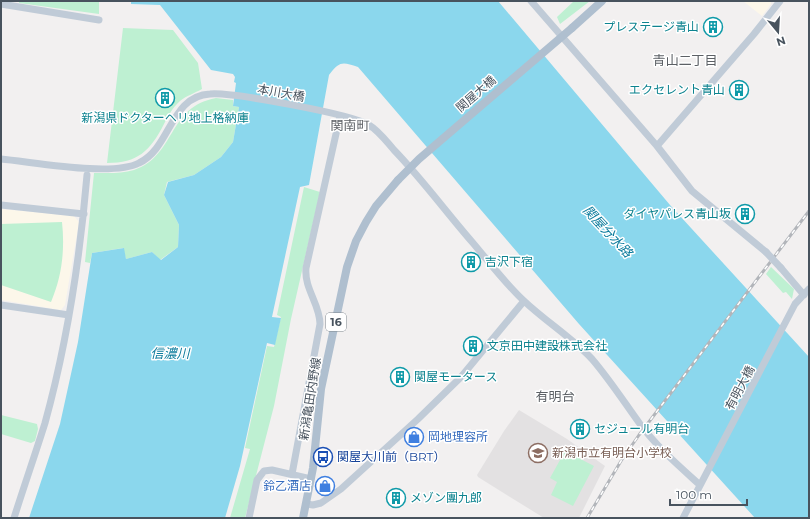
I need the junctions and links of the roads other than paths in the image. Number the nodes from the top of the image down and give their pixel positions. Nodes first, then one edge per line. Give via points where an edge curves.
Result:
1 (531, 1) edge
2 (602, 1) edge
3 (780, 1) edge
4 (1, 4) edge
5 (99, 20) dead end
6 (340, 116) junction
7 (657, 146) junction
8 (1, 159) edge
9 (87, 175) dead end
10 (398, 180) joint
11 (1, 205) edge
12 (84, 214) junction
13 (806, 292) edge
14 (524, 301) junction
15 (1, 305) edge
16 (69, 315) junction
17 (292, 474) junction
18 (311, 479) junction
19 (701, 483) junction
20 (306, 504) junction
21 (14, 518) edge
22 (249, 518) edge
23 (303, 518) edge
24 (683, 518) edge

1 - 7 street
2 - 10 main road, 関屋大橋 / 16, bridge
3 - 7 street
4 - 5 street
6 - 8 street, 本川大橋 via 211,93 190,101 177,114 157,150 132,167 102,169
6 - 14 street, 本川大橋 via 367,124 378,133
6 - 17 street via 306,268 306,281 319,313 320,324
7 - 13 street, bridge via 692,191 766,252
9 - 12 street
10 - 18 main road, 新潟亀田内野線 / 16 via 366,222 356,241 348,267 321,389
11 - 12 street
12 - 16 street
13 - 19 street, 有明大橋 via 795,304
14 - 19 street, 本川大橋 via 591,359 657,444
14 - 20 street via 456,382 418,419 340,489 321,503
15 - 16 street
16 - 21 street via 44,423
17 - 18 street
17 - 22 street via 272,470 260,473
18 - 20 main road, 新潟亀田内野線 / 16
19 - 24 street, 有明大橋
20 - 23 main road, 新潟亀田内野線 / 16

